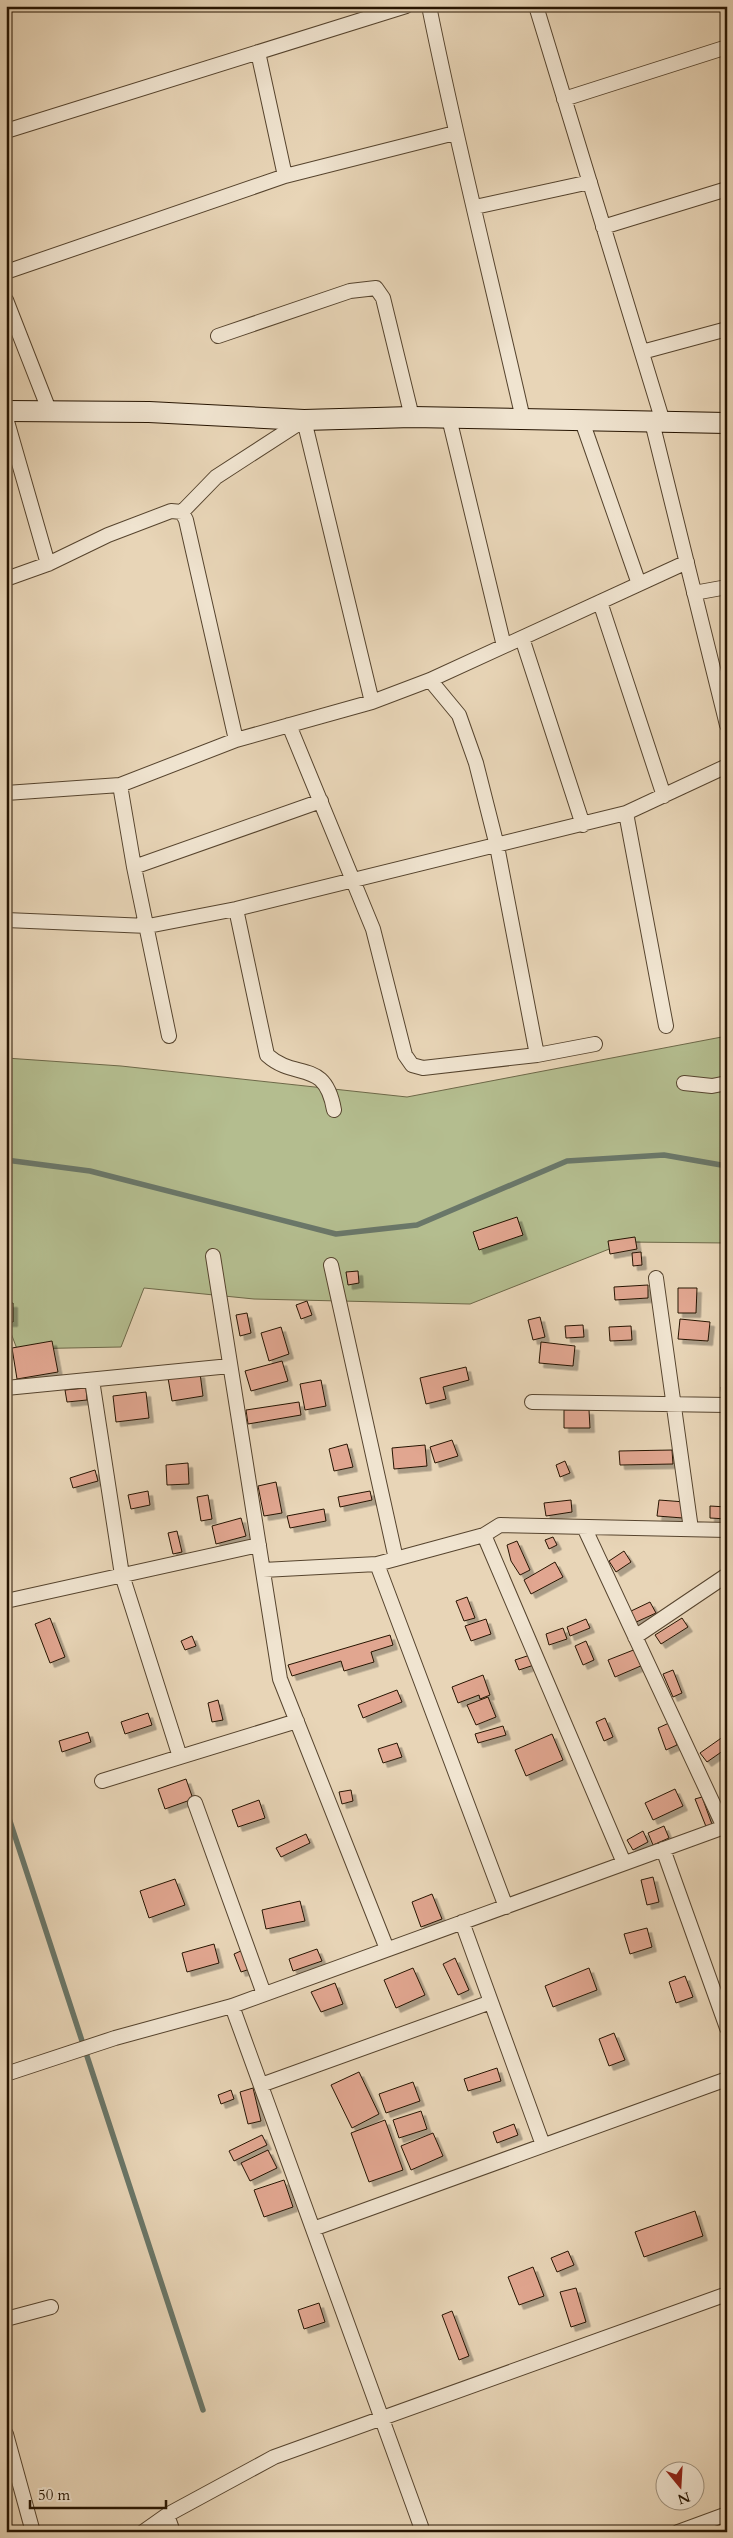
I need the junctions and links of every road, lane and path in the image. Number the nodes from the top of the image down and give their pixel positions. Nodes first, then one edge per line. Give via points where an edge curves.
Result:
1 (406, 6) edge
2 (429, 6) edge
3 (536, 6) edge
4 (727, 48) edge
5 (258, 52) junction
6 (564, 99) junction
7 (6, 131) edge
8 (455, 133) junction
9 (285, 176) junction
10 (590, 182) junction
11 (727, 189) edge
12 (475, 207) junction
13 (604, 228) junction
14 (6, 272) edge
15 (6, 300) edge
16 (727, 330) edge
17 (218, 336) dead end
18 (642, 352) junction
19 (49, 410) junction
20 (6, 411) edge
21 (412, 417) junction
22 (6, 418) edge
23 (449, 418) junction
24 (523, 419) junction
25 (304, 420) junction
26 (582, 421) junction
27 (658, 422) junction
28 (727, 423) edge
29 (182, 512) junction
30 (687, 562) junction
31 (48, 564) junction
32 (6, 578) edge
33 (639, 584) junction
34 (727, 587) edge
35 (694, 593) junction
36 (600, 602) junction
37 (522, 638) junction
38 (504, 646) junction
39 (430, 680) junction
40 (372, 702) junction
41 (288, 725) junction
42 (727, 725) edge
43 (236, 740) junction
44 (727, 766) edge
45 (120, 785) junction
46 (6, 793) edge
47 (664, 796) junction
48 (321, 801) junction
49 (626, 813) junction
50 (583, 825) junction
51 (497, 846) junction
52 (134, 867) junction
53 (353, 881) junction
54 (236, 909) junction
55 (6, 920) edge
56 (148, 926) junction
57 (666, 1026) dead end
58 (170, 1036) dead end
59 (595, 1044) dead end
60 (537, 1055) junction
61 (684, 1083) dead end
62 (727, 1084) edge
63 (334, 1110) dead end
64 (213, 1256) dead end
65 (331, 1265) dead end
66 (656, 1278) dead end
67 (230, 1366) junction
68 (92, 1380) junction
69 (6, 1388) edge
70 (532, 1402) dead end
71 (674, 1404) junction
72 (727, 1405) edge
73 (584, 1527) junction
74 (691, 1529) junction
75 (727, 1530) edge
76 (484, 1535) junction
77 (258, 1545) junction
78 (396, 1559) junction
79 (377, 1564) junction
80 (263, 1570) junction
81 (122, 1575) junction
82 (727, 1575) edge
83 (6, 1601) edge
84 (635, 1637) junction
85 (297, 1721) junction
86 (180, 1758) junction
87 (102, 1781) dead end
88 (195, 1803) dead end
89 (726, 1827) edge
90 (663, 1849) junction
91 (624, 1864) junction
92 (506, 1906) junction
93 (462, 1922) junction
94 (387, 1950) junction
95 (264, 1994) junction
96 (491, 2002) junction
97 (232, 2006) junction
98 (727, 2028) edge
99 (6, 2074) edge
100 (727, 2079) edge
101 (260, 2085) junction
102 (543, 2145) junction
103 (313, 2229) junction
104 (727, 2294) edge
105 (50, 2307) dead end
106 (6, 2319) edge
107 (382, 2418) junction
108 (6, 2434) edge
109 (727, 2514) edge
110 (168, 2515) junction
111 (684, 2531) edge
112 (33, 2532) edge
113 (143, 2532) edge
114 (173, 2532) edge
115 (423, 2532) edge

1 - 5 street
2 - 8 street
3 - 6 street
4 - 6 street
5 - 7 street
5 - 9 street
6 - 10 street
8 - 9 street
8 - 12 street
9 - 14 street
10 - 12 street
10 - 13 street
11 - 13 street
12 - 24 street
13 - 18 street
15 - 19 street
16 - 18 street
17 - 21 street via 350,291 376,288 383,298
18 - 27 street
19 - 20 street
19 - 25 street
21 - 23 street
21 - 25 street
22 - 31 street
23 - 24 street
23 - 38 street
24 - 26 street
25 - 29 street via 216,477
25 - 40 street
26 - 27 street
26 - 33 street
27 - 28 street
27 - 30 street
29 - 31 street via 171,511 108,535
29 - 43 street
30 - 33 street
30 - 35 street
31 - 32 street
33 - 36 street
34 - 35 street
35 - 42 street
36 - 37 street
36 - 47 street
37 - 38 street
37 - 50 street
38 - 39 street
39 - 40 street
39 - 51 street via 459,715 476,762
40 - 41 street
41 - 43 street
41 - 48 street
43 - 45 street
44 - 47 street
45 - 46 street
45 - 52 street
47 - 49 street
48 - 52 street
48 - 53 street
49 - 50 street
49 - 57 street
50 - 51 street
51 - 53 street
51 - 60 street
52 - 56 street
53 - 54 street
53 - 60 street via 373,929 405,1055 412,1065 424,1068
54 - 56 street
54 - 63 street via 267,1055 288,1067 308,1071 326,1083
55 - 56 street
56 - 58 street
59 - 60 street
61 - 62 street
64 - 67 street
65 - 78 street
66 - 71 street
67 - 68 street
67 - 77 street
68 - 69 street
68 - 81 street
70 - 71 street
71 - 72 street
71 - 74 street
73 - 74 street
73 - 76 street via 500,1525
73 - 84 street
74 - 75 street
76 - 78 street
76 - 91 street
77 - 80 street
77 - 81 street
78 - 79 street
79 - 80 street
79 - 92 street
80 - 85 street via 280,1679
81 - 83 street
81 - 86 street
82 - 84 street
84 - 89 street
85 - 86 street
85 - 94 street
86 - 87 street
88 - 95 street
89 - 90 street
90 - 91 street
90 - 98 street
91 - 92 street
92 - 93 street
93 - 94 street
93 - 96 street
94 - 95 street
95 - 97 street
96 - 101 street
96 - 102 street
97 - 99 street via 115,2038
97 - 101 street
100 - 102 street
101 - 103 street
102 - 103 street
103 - 107 street
104 - 107 street
105 - 106 street
107 - 110 street via 274,2457
107 - 115 street
108 - 112 street
109 - 111 street
110 - 113 street
110 - 114 street

